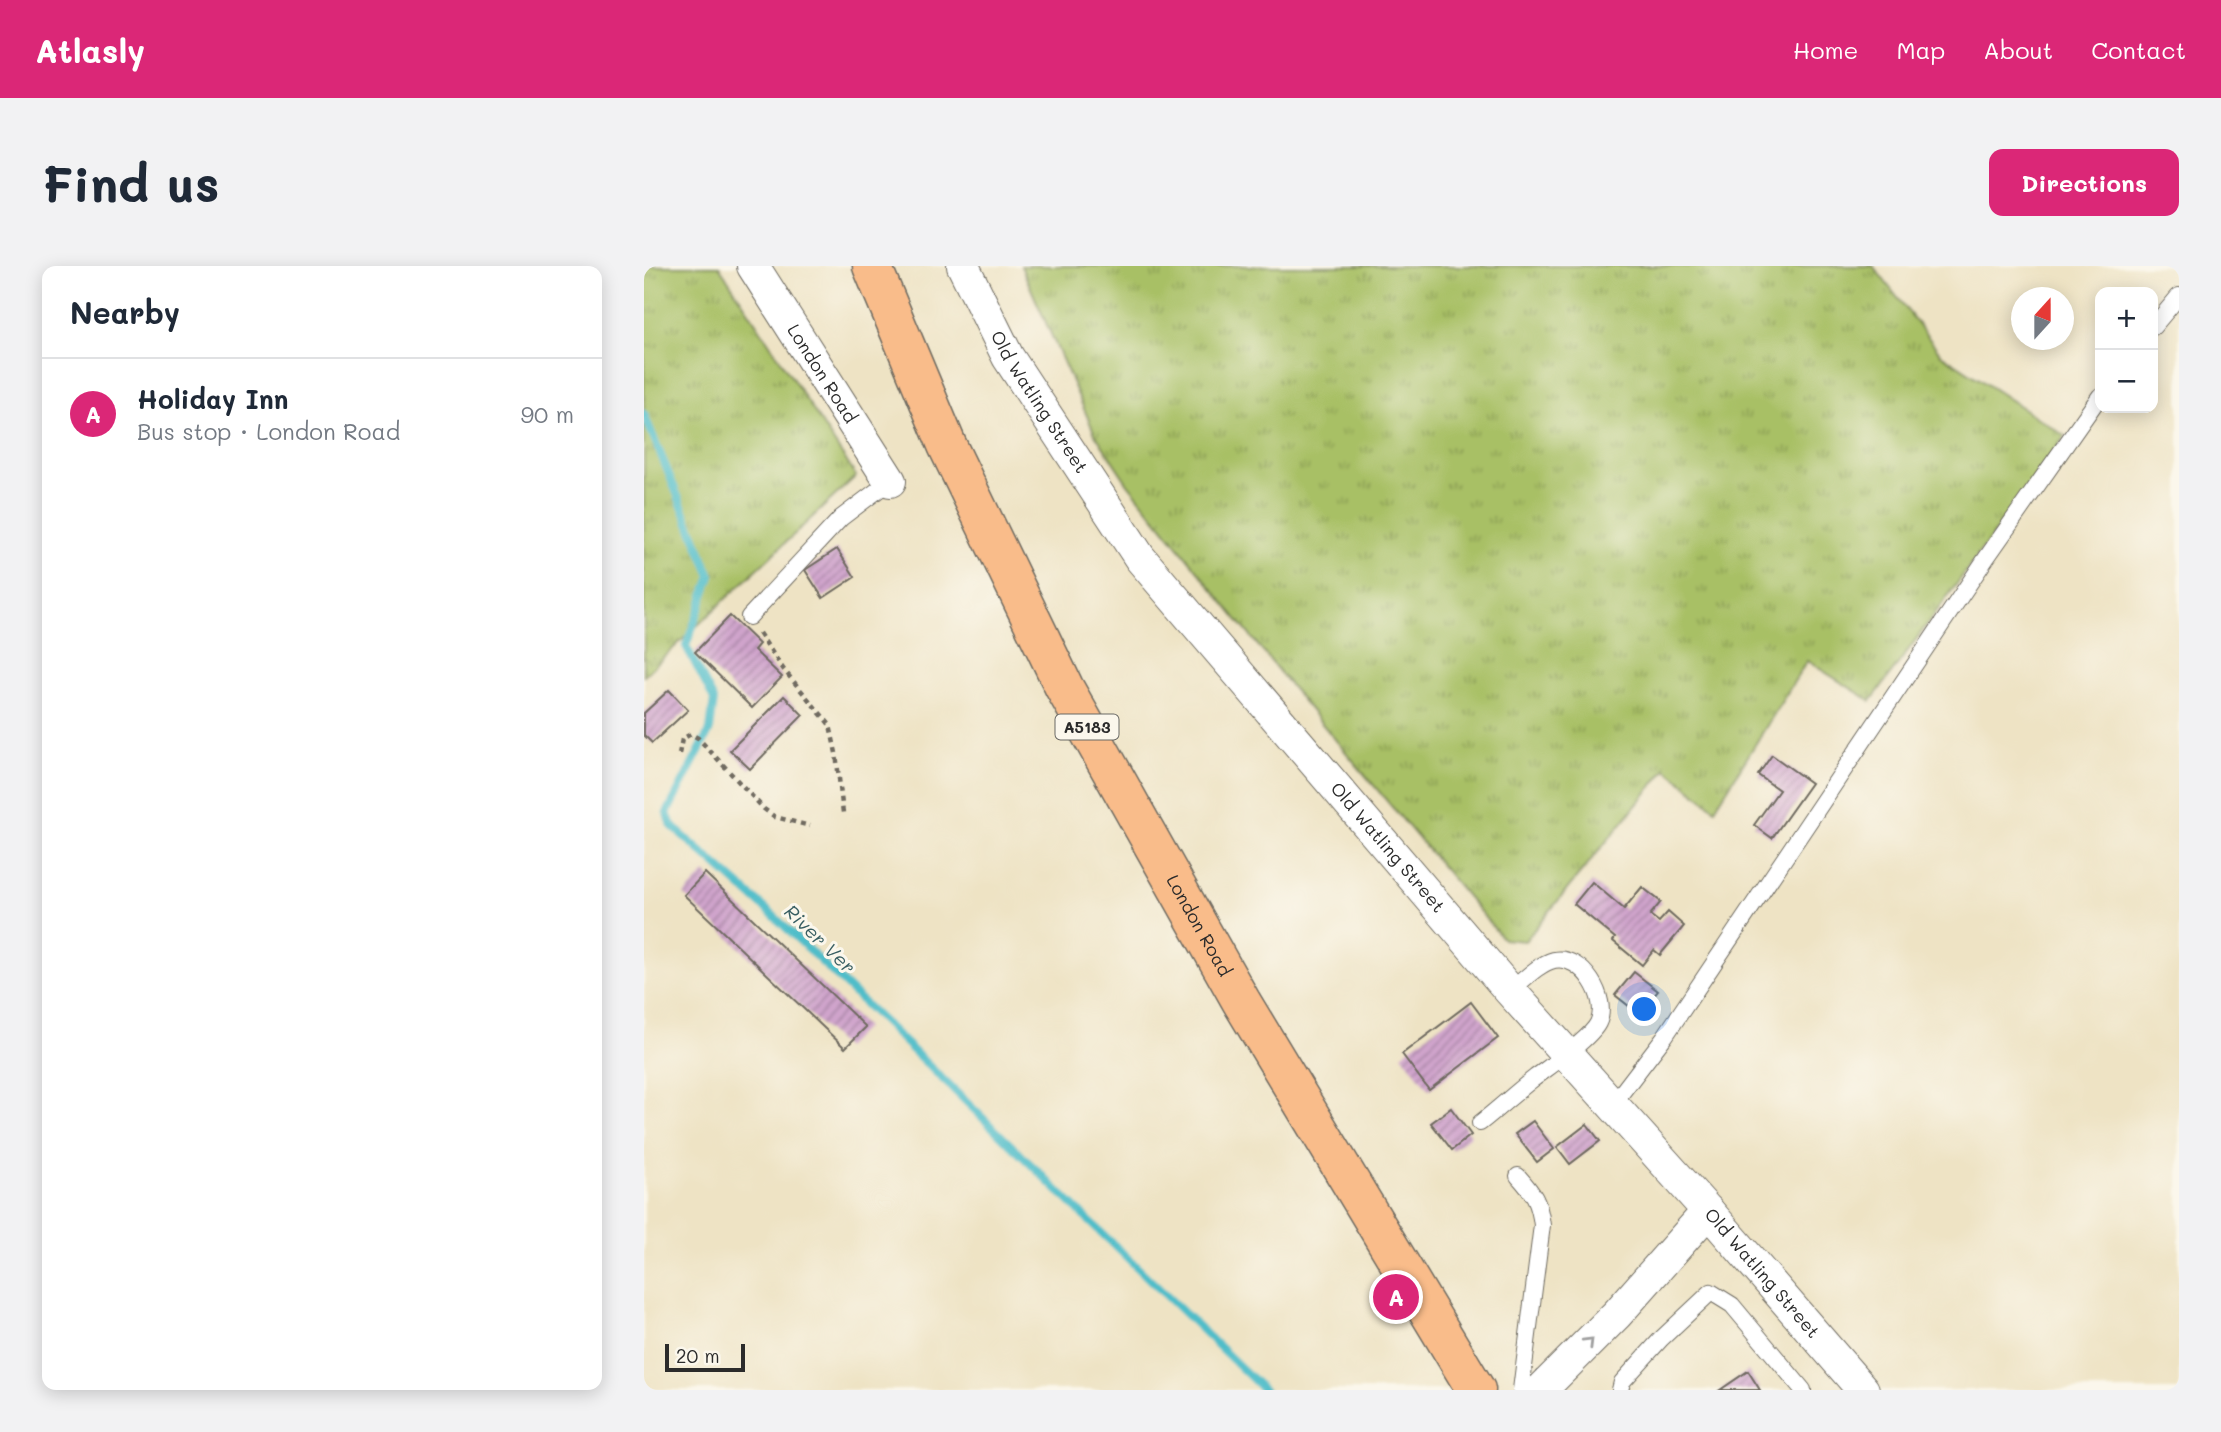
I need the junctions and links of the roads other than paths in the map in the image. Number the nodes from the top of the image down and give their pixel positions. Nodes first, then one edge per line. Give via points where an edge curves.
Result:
1 (753, 266) edge
2 (873, 266) edge
3 (963, 266) edge
4 (2179, 296) edge
5 (2158, 321) edge
6 (2095, 403) edge
7 (890, 481) joint
8 (749, 617) road end
9 (1510, 991) junction
10 (1566, 1055) junction
11 (1613, 1104) junction
12 (1480, 1124) dead end
13 (1518, 1177) dead end
14 (1708, 1211) junction
15 (1476, 1390) edge
16 (1521, 1390) edge
17 (1541, 1390) edge
18 (1620, 1390) edge
19 (1803, 1390) edge
20 (1863, 1390) edge

1 - 7 street, London Road
2 - 15 main road, London Road / A5183 via 947,445 1064,687 1241,1001
3 - 9 street, Old Watling Street via 1008,356 1140,558
4 - 5 lane
6 - 11 lane via 1665,1036
7 - 8 lane via 841,518
9 - 10 street, Old Watling Street
9 - 10 lane via 1554,960 1573,964 1592,982 1602,1012 1597,1026
10 - 11 street, Old Watling Street
10 - 12 lane
11 - 14 street, Old Watling Street
13 - 16 lane via 1535,1196 1542,1225
17 -> 14 street via 1617,1314
14 - 20 street, Old Watling Street
18 - 19 lane via 1661,1339 1711,1292 1732,1305

